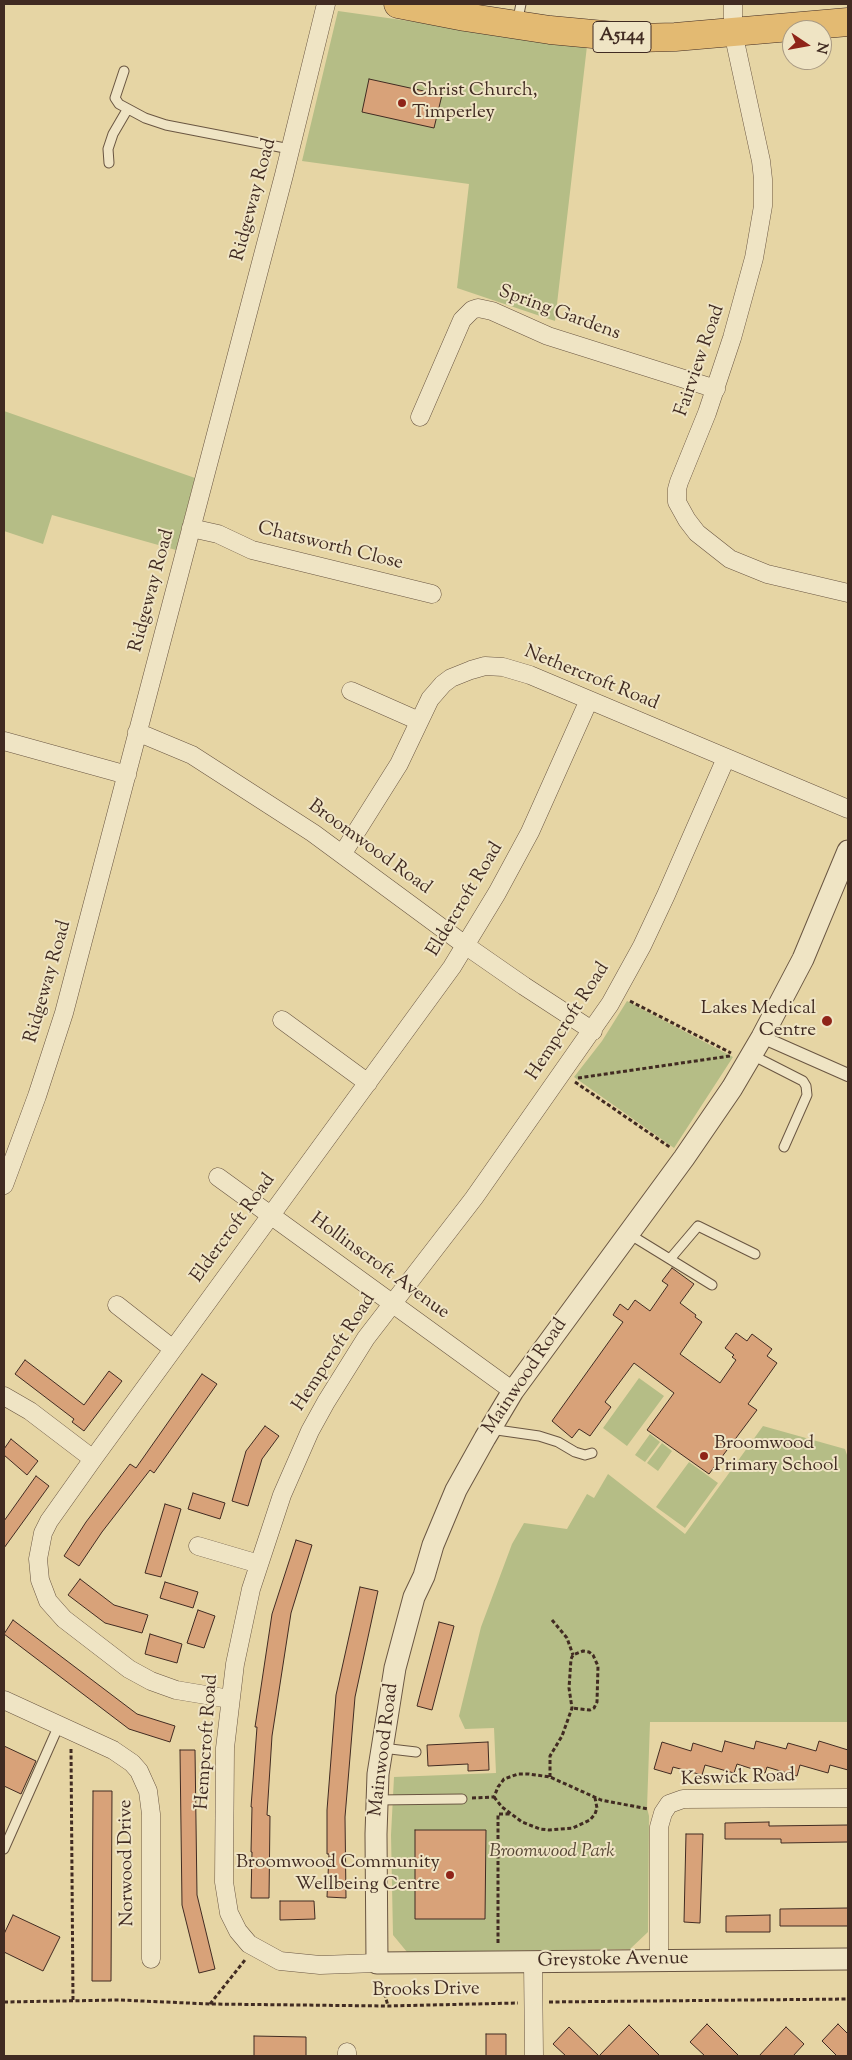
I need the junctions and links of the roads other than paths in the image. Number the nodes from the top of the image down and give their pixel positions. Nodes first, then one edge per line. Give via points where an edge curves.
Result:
1 (326, 4) edge
2 (398, 4) edge
3 (733, 4) edge
4 (519, 14) edge
5 (848, 22) edge
6 (733, 32) junction
7 (124, 71) dead end
8 (127, 110) junction
9 (290, 149) junction
10 (109, 163) dead end
11 (716, 389) junction
12 (419, 418) dead end
13 (191, 528) junction
14 (848, 593) edge
15 (432, 594) dead end
16 (349, 690) dead end
17 (589, 700) junction
18 (419, 721) junction
19 (137, 732) junction
20 (4, 741) edge
21 (726, 758) junction
22 (127, 775) junction
23 (848, 809) edge
24 (848, 851) edge
25 (342, 853) junction
26 (842, 884) edge
27 (465, 945) junction
28 (280, 1018) dead end
29 (593, 1030) junction
30 (757, 1046) junction
31 (848, 1075) edge
32 (368, 1083) junction
33 (784, 1147) dead end
34 (215, 1176) dead end
35 (4, 1185) edge
36 (271, 1215) junction
37 (628, 1234) junction
38 (756, 1254) dead end
39 (670, 1259) junction
40 (712, 1285) dead end
41 (115, 1303) dead end
42 (393, 1303) junction
43 (173, 1349) junction
44 (513, 1391) junction
45 (4, 1396) edge
46 (490, 1429) junction
47 (592, 1453) dead end
48 (93, 1459) junction
49 (196, 1545) dead end
50 (259, 1564) junction
51 (230, 1699) junction
52 (4, 1700) edge
53 (65, 1728) junction
54 (382, 1748) junction
55 (416, 1752) dead end
56 (848, 1798) edge
57 (462, 1799) road end
58 (376, 1800) junction
59 (4, 1849) edge
60 (848, 1958) edge
61 (150, 1960) dead end
62 (658, 1960) junction
63 (533, 1962) junction
64 (377, 1963) junction
65 (534, 2056) edge

1 - 9 street, Ridgeway Road
2 - 4 main road, A5144
3 - 6 street, Fairview Road
4 - 6 main road, A5144 via 575,33 636,38
5 - 6 main road, A5144
6 - 11 street, Fairview Road via 761,161 764,193 754,258
7 - 8 lane via 115,98
8 - 9 lane via 166,125
8 - 10 lane via 112,134
9 - 13 street, Ridgeway Road
11 - 12 street, Spring Gardens via 548,336 478,308 462,320
11 - 14 street, Fairview Road via 677,489 677,502 687,520 722,554 748,567
13 - 15 street, Chatsworth Close via 218,534 252,550
13 - 19 street, Ridgeway Road
16 - 18 street
17 - 18 street, Nethercroft Road via 519,671 486,666 443,684 430,699
17 - 21 street, Nethercroft Road
17 - 27 street, Eldercroft Road via 530,832 498,893
18 - 25 street, Nethercroft Road via 399,764
19 - 22 street, Ridgeway Road
19 - 25 street, Broomwood Road via 192,756
20 - 22 street
21 - 23 street, Nethercroft Road
21 - 29 street, Hempcroft Road via 670,887 616,994
22 - 35 street, Ridgeway Road via 64,1013
24 - 26 street, Mainwood Road
25 - 27 street, Broomwood Road
26 - 30 street, Mainwood Road
27 - 29 street, Broomwood Road
27 - 32 street, Eldercroft Road via 441,984
28 - 32 street
29 - 42 street, Hempcroft Road via 474,1198
30 - 31 street
30 - 33 lane via 803,1080 806,1086 807,1095
30 - 37 street, Mainwood Road via 684,1158
32 - 36 street, Eldercroft Road
34 - 36 street, Hollinscroft Avenue
36 - 42 street, Hollinscroft Avenue
36 - 43 street, Eldercroft Road
37 - 39 lane
37 - 44 street, Mainwood Road
38 - 39 lane via 698,1226
39 - 40 lane
41 - 43 street
42 - 44 street, Hollinscroft Avenue
42 - 50 street, Hempcroft Road via 343,1373 310,1431 282,1495
43 - 48 street, Eldercroft Road
44 - 46 street, Mainwood Road
45 - 48 street via 30,1411
46 - 47 lane via 538,1436 575,1452
46 - 54 street, Mainwood Road via 444,1516 414,1597 390,1690
48 - 51 street, Eldercroft Road via 49,1520 43,1534 38,1570 48,1601 64,1619 141,1676 176,1690
49 - 50 street
50 - 51 street, Hempcroft Road via 239,1640
51 - 64 street, Hempcroft Road via 224,1773 225,1896 232,1920 254,1948 290,1963
52 - 53 street, Norwood Drive
53 - 59 lane
53 - 61 street, Norwood Drive via 113,1750 132,1763 148,1791 151,1814
54 - 55 lane
54 - 58 street, Mainwood Road
56 - 62 street, Keswick Road via 683,1799 669,1804 659,1828
57 - 58 lane
58 - 64 street, Mainwood Road
60 - 62 street, Greystoke Avenue
62 - 63 street, Greystoke Avenue
63 - 64 street, Greystoke Avenue
63 - 65 street

